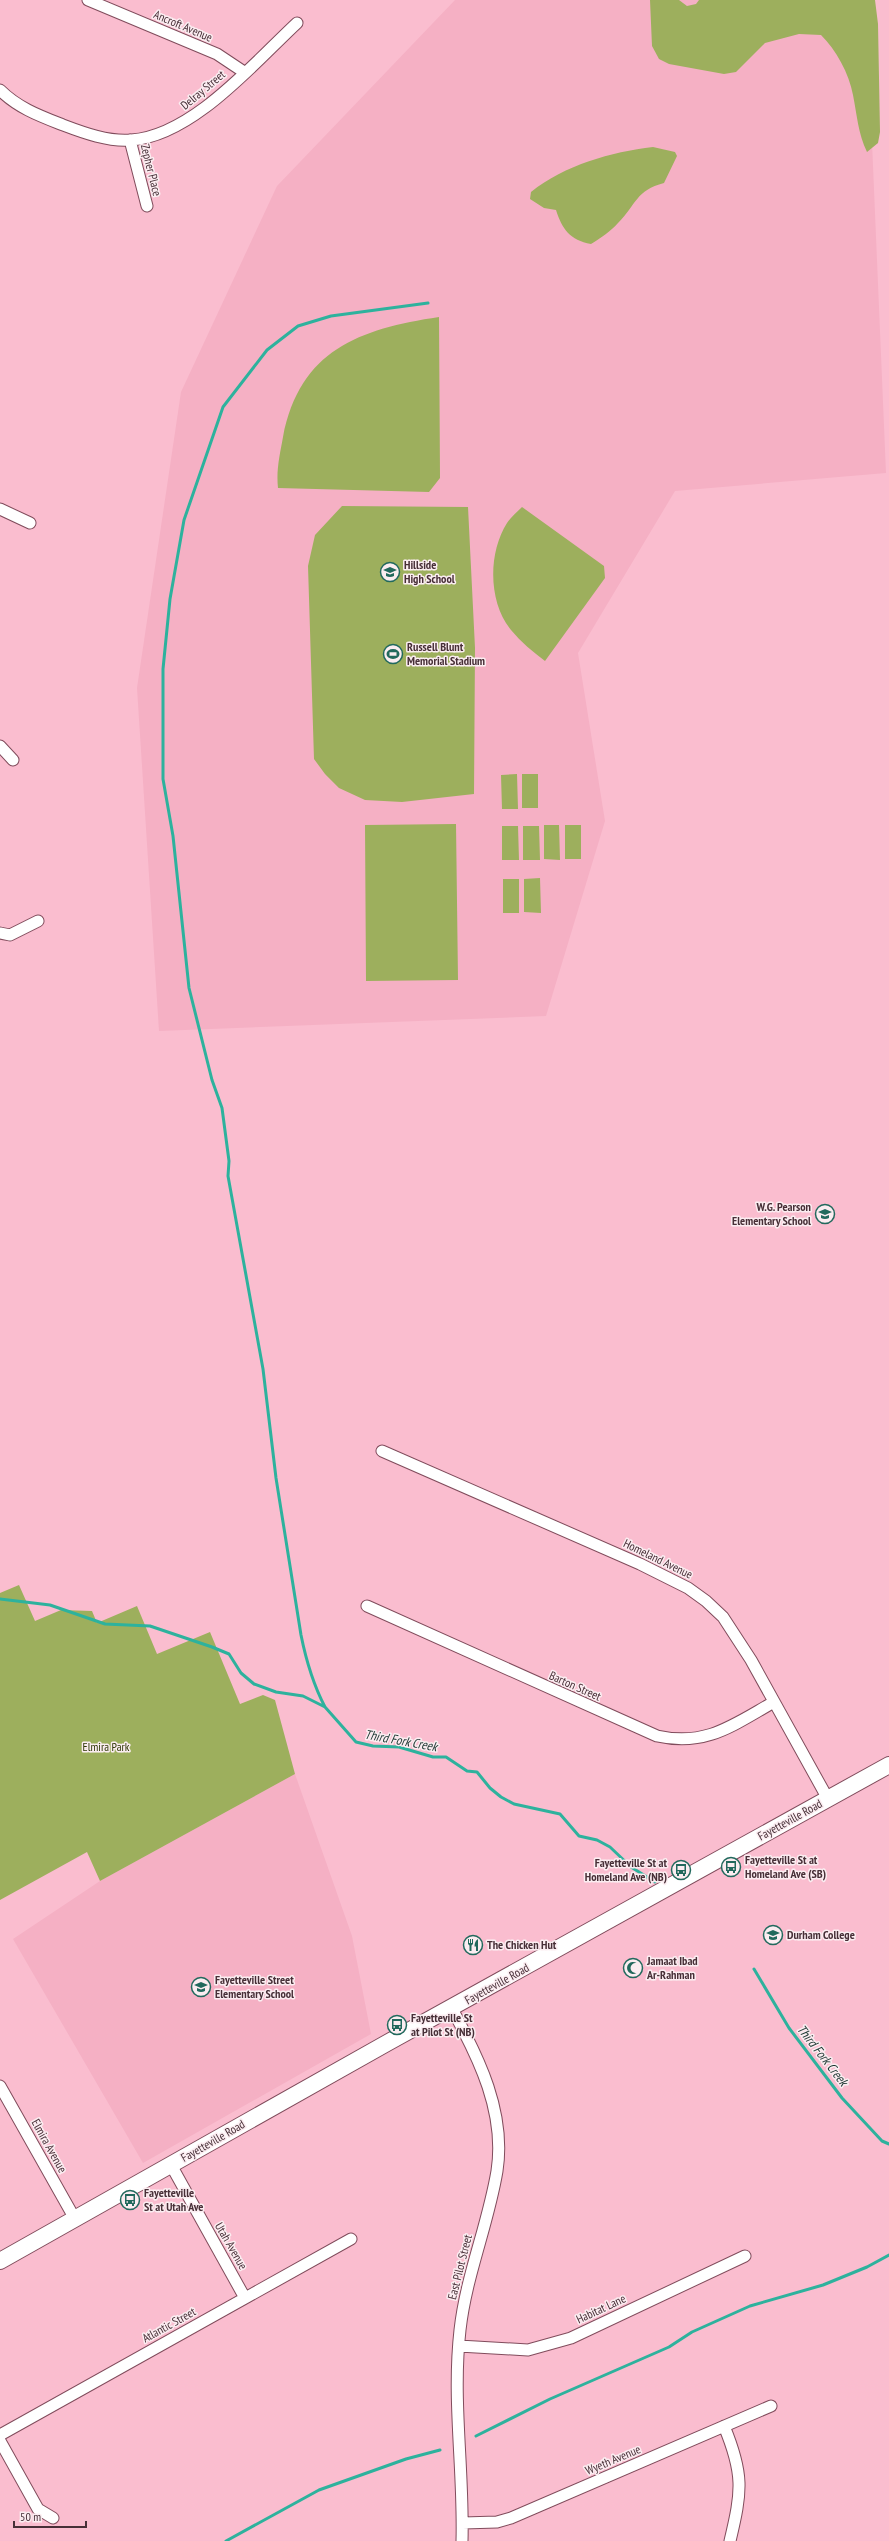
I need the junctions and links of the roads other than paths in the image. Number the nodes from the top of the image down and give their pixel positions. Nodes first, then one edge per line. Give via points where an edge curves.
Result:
1 (88, 0) edge
2 (297, 23) dead end
3 (244, 72) junction
4 (0, 90) edge
5 (130, 140) junction
6 (146, 206) dead end
7 (0, 509) edge
8 (30, 523) dead end
9 (0, 746) edge
10 (13, 760) dead end
11 (38, 921) dead end
12 (0, 933) edge
13 (382, 1451) dead end
14 (367, 1606) dead end
15 (774, 1702) junction
16 (889, 1766) edge
17 (828, 1799) junction
18 (452, 2009) junction
19 (0, 2086) edge
20 (171, 2165) junction
21 (75, 2219) junction
22 (351, 2239) dead end
23 (745, 2256) dead end
24 (0, 2261) edge
25 (245, 2298) junction
26 (459, 2346) junction
27 (771, 2406) dead end
28 (724, 2426) junction
29 (0, 2435) edge
30 (0, 2441) edge
31 (53, 2518) dead end
32 (463, 2523) junction
33 (462, 2541) edge
34 (730, 2541) edge

1 - 3 street, Ancroft Avenue via 217,54
2 - 3 street, Delray Street
3 - 5 street, Delray Street via 192,119 156,135
4 - 5 street, Delray Street via 19,106 70,128 97,136
5 - 6 street, Zepher Place
7 - 8 street
9 - 10 street
11 - 12 street via 10,935
13 - 15 street, Homeland Avenue via 640,1564 688,1588 723,1617
14 - 15 street, Barton Street via 657,1736 685,1740 709,1736 722,1732
15 - 17 street, Homeland Avenue
16 - 17 main road, Fayetteville Road
17 - 18 main road, Fayetteville Road
18 - 20 main road, Fayetteville Road
18 - 26 street, East Pilot Street via 475,2051 486,2080 496,2117 498,2143 492,2194 464,2306
19 - 21 street, Elmira Avenue
20 - 21 main road, Fayetteville Road
20 - 25 street, Utah Avenue
21 - 24 main road, Fayetteville Road
22 - 25 street, Atlantic Street
23 - 26 street, Habitat Lane via 571,2338 550,2345 528,2350
25 - 29 street, Atlantic Street
26 - 32 street, East Pilot Street via 456,2395
27 - 28 street, Wyeth Avenue
28 - 32 street, Wyeth Avenue via 511,2518 497,2522
28 - 34 street via 740,2478 738,2506
30 - 31 street via 38,2509
32 - 33 street, East Pilot Street

